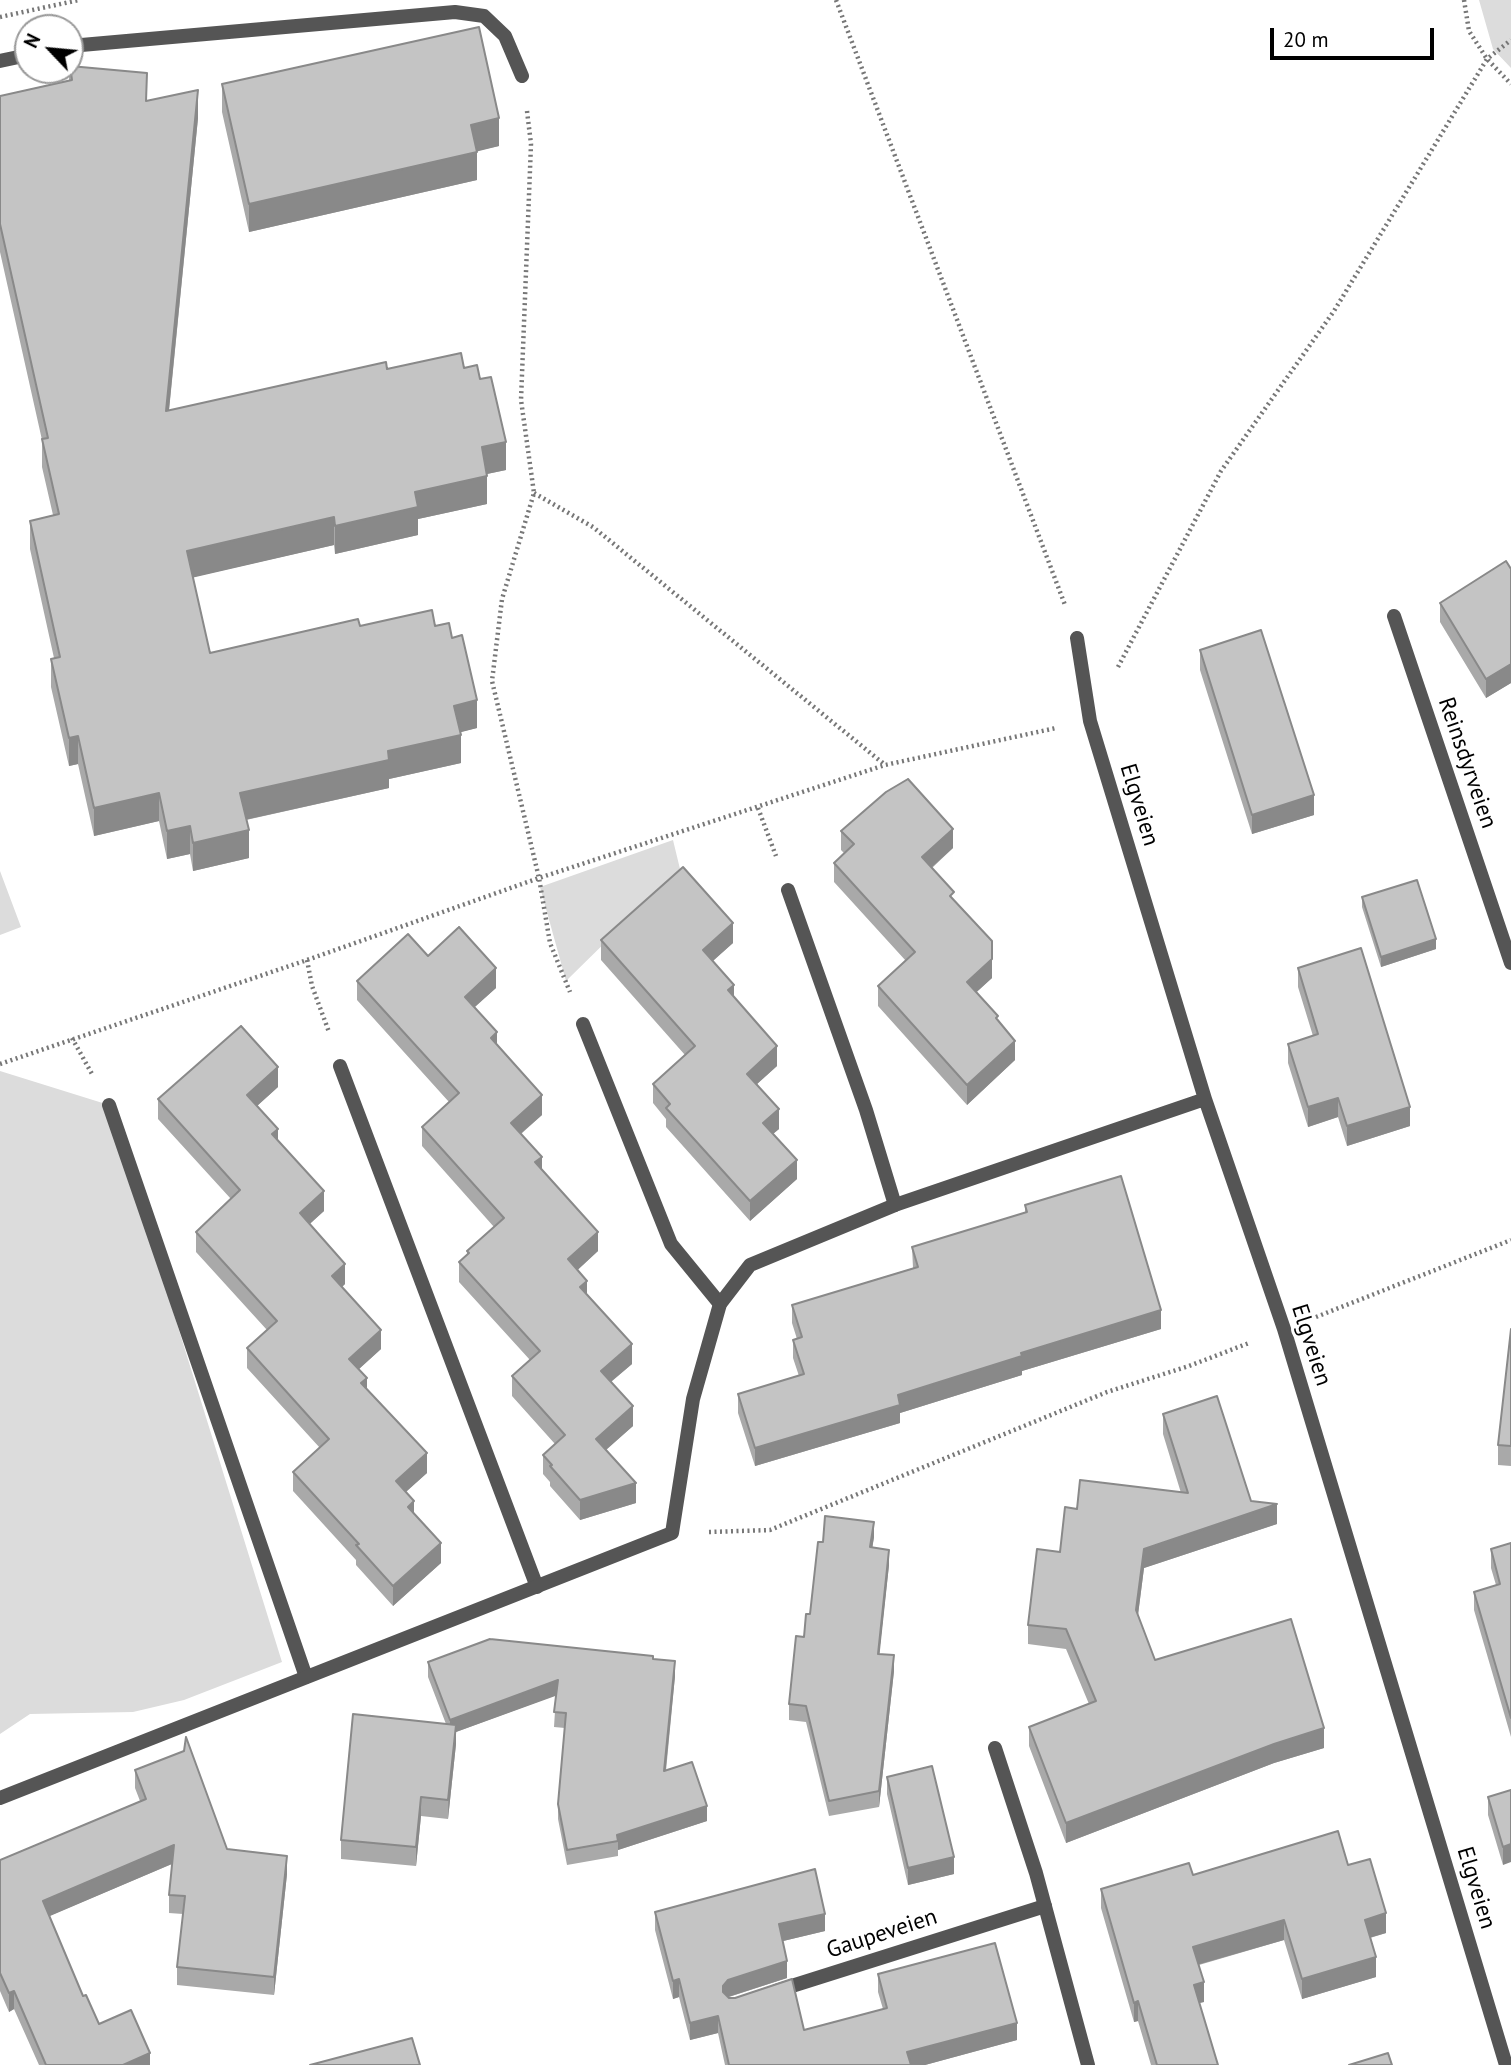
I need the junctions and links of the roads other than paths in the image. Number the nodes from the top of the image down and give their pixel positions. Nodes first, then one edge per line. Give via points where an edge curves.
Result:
1 (84, 45) edge
2 (522, 76) road end
3 (1394, 616) dead end
4 (1077, 638) road end
5 (788, 890) road end
6 (1511, 963) edge
7 (583, 1024) road end
8 (340, 1066) road end
9 (1205, 1099) junction
10 (110, 1105) dead end
11 (895, 1205) junction
12 (720, 1304) junction
13 (537, 1587) junction
14 (306, 1677) junction
15 (995, 1748) dead end
16 (0, 1798) edge
17 (1045, 1906) junction
18 (758, 1997) edge
19 (1088, 2065) edge
20 (1506, 2065) edge

1 - 2 street via 455,12 484,16 505,36
3 - 6 street, Reinsdyrveien
4 - 9 street, Elgveien via 1090,721
5 - 11 street
7 - 12 street via 671,1244
8 - 13 street
9 - 11 street
9 - 20 street, Elgveien via 1284,1329
10 - 14 street
11 - 12 street via 750,1265
12 - 13 street via 693,1399 672,1534
13 - 14 street
14 - 16 street
15 - 17 street
17 - 18 street, Gaupeveien
17 - 19 street

